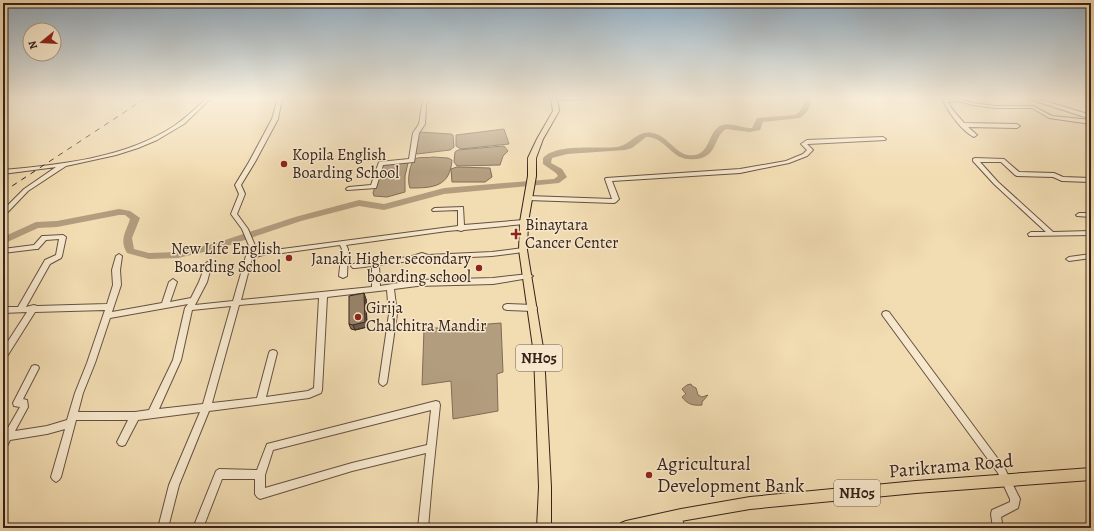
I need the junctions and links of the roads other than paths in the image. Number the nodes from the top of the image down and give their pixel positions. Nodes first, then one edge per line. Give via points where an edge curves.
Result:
1 (183, 123) edge
2 (274, 123) edge
3 (422, 123) edge
4 (549, 123) edge
5 (963, 124) joint
6 (1017, 126) dead end
7 (974, 135) dead end
8 (883, 139) dead end
9 (65, 164) junction
10 (3, 172) edge
11 (1091, 180) edge
12 (349, 189) dead end
13 (529, 194) junction
14 (436, 210) dead end
15 (3, 214) edge
16 (1079, 215) dead end
17 (1091, 216) edge
18 (524, 222) junction
19 (461, 229) junction
20 (1051, 233) junction
21 (1091, 233) edge
22 (1031, 234) dead end
23 (342, 243) junction
24 (523, 250) junction
25 (3, 252) edge
26 (118, 256) dead end
27 (249, 256) junction
28 (1091, 256) edge
29 (1069, 258) dead end
30 (376, 262) junction
31 (209, 263) dead end
32 (355, 266) dead end
33 (343, 276) dead end
34 (528, 276) junction
35 (173, 282) dead end
36 (390, 287) junction
37 (376, 289) junction
38 (323, 294) junction
39 (193, 300) junction
40 (236, 303) junction
41 (165, 304) junction
42 (110, 307) junction
43 (507, 307) dead end
44 (34, 308) junction
45 (189, 308) junction
46 (534, 308) junction
47 (21, 309) junction
48 (3, 310) edge
49 (886, 314) dead end
50 (107, 316) junction
51 (273, 353) dead end
52 (3, 356) edge
53 (35, 368) dead end
54 (383, 382) dead end
55 (261, 401) junction
56 (207, 406) junction
57 (152, 414) junction
58 (135, 416) junction
59 (72, 419) junction
60 (6, 437) edge
61 (122, 442) dead end
62 (3, 445) edge
63 (430, 448) junction
64 (1091, 474) edge
65 (260, 475) junction
66 (56, 477) dead end
67 (1005, 480) junction
68 (678, 522) edge
69 (163, 528) edge
70 (198, 528) edge
71 (424, 528) edge
72 (544, 528) edge
73 (626, 528) edge
74 (998, 528) edge

1 - 9 street via 172,131 130,149
2 - 27 street via 238,185 242,194 234,214 254,248
3 - 12 street via 416,133 412,161 381,163 374,187
4 - 13 main road, NH05 via 532,158
5 - 6 street
5 - 7 street
8 - 13 street via 808,142 804,144 810,150 800,157 740,171 608,179 616,199 614,201
9 - 10 street
9 - 15 street via 26,190
11 - 20 street via 1017,174 1002,160 975,160 988,176
13 - 18 main road, NH05
14 - 19 street via 461,208
16 - 17 street
18 - 19 street
18 - 24 main road, NH05
19 - 23 street
20 - 21 street
20 - 22 street
23 - 27 street via 274,250
23 - 33 street via 345,249
24 - 30 street via 428,257 422,255 410,259
24 - 34 main road, NH05
25 - 47 street via 36,247 44,238 63,237 59,256 47,262
26 - 42 street via 117,285
27 - 40 street
28 - 29 street
30 - 32 street
30 - 37 street
31 - 39 street via 203,282
34 - 36 street via 493,281 418,283
34 - 46 main road, NH05
35 - 41 street
36 - 37 street
36 - 54 street via 393,314
37 - 38 street
38 - 40 street
38 - 55 street via 318,390 309,394
39 - 41 street
39 - 45 street
40 - 45 street
40 - 56 street
41 - 50 street
42 - 44 street
42 - 50 street
43 - 46 street
44 - 47 street
44 - 52 street
45 - 57 street via 177,360
46 - 72 main road, NH05 via 539,354 546,494
47 - 48 street
49 - 67 street via 1001,470
50 - 59 street
51 - 55 street
53 - 60 street via 17,403 24,403 24,407
55 - 56 street
56 - 57 street
56 - 69 street via 174,485
57 - 58 street
58 - 59 street
58 - 61 street
59 - 60 street via 47,430
59 - 66 street
60 - 62 street
63 - 65 street via 352,467 260,494
63 - 65 street via 436,405 270,447
63 - 71 street
64 - 67 main road, Parikrama Road / NH05
65 - 70 street via 219,474
67 - 68 main road, Parikrama Road / NH05 via 750,503
67 - 74 street via 1015,499 1014,505 996,514
68 - 73 main road, Parikrama Road / NH05

